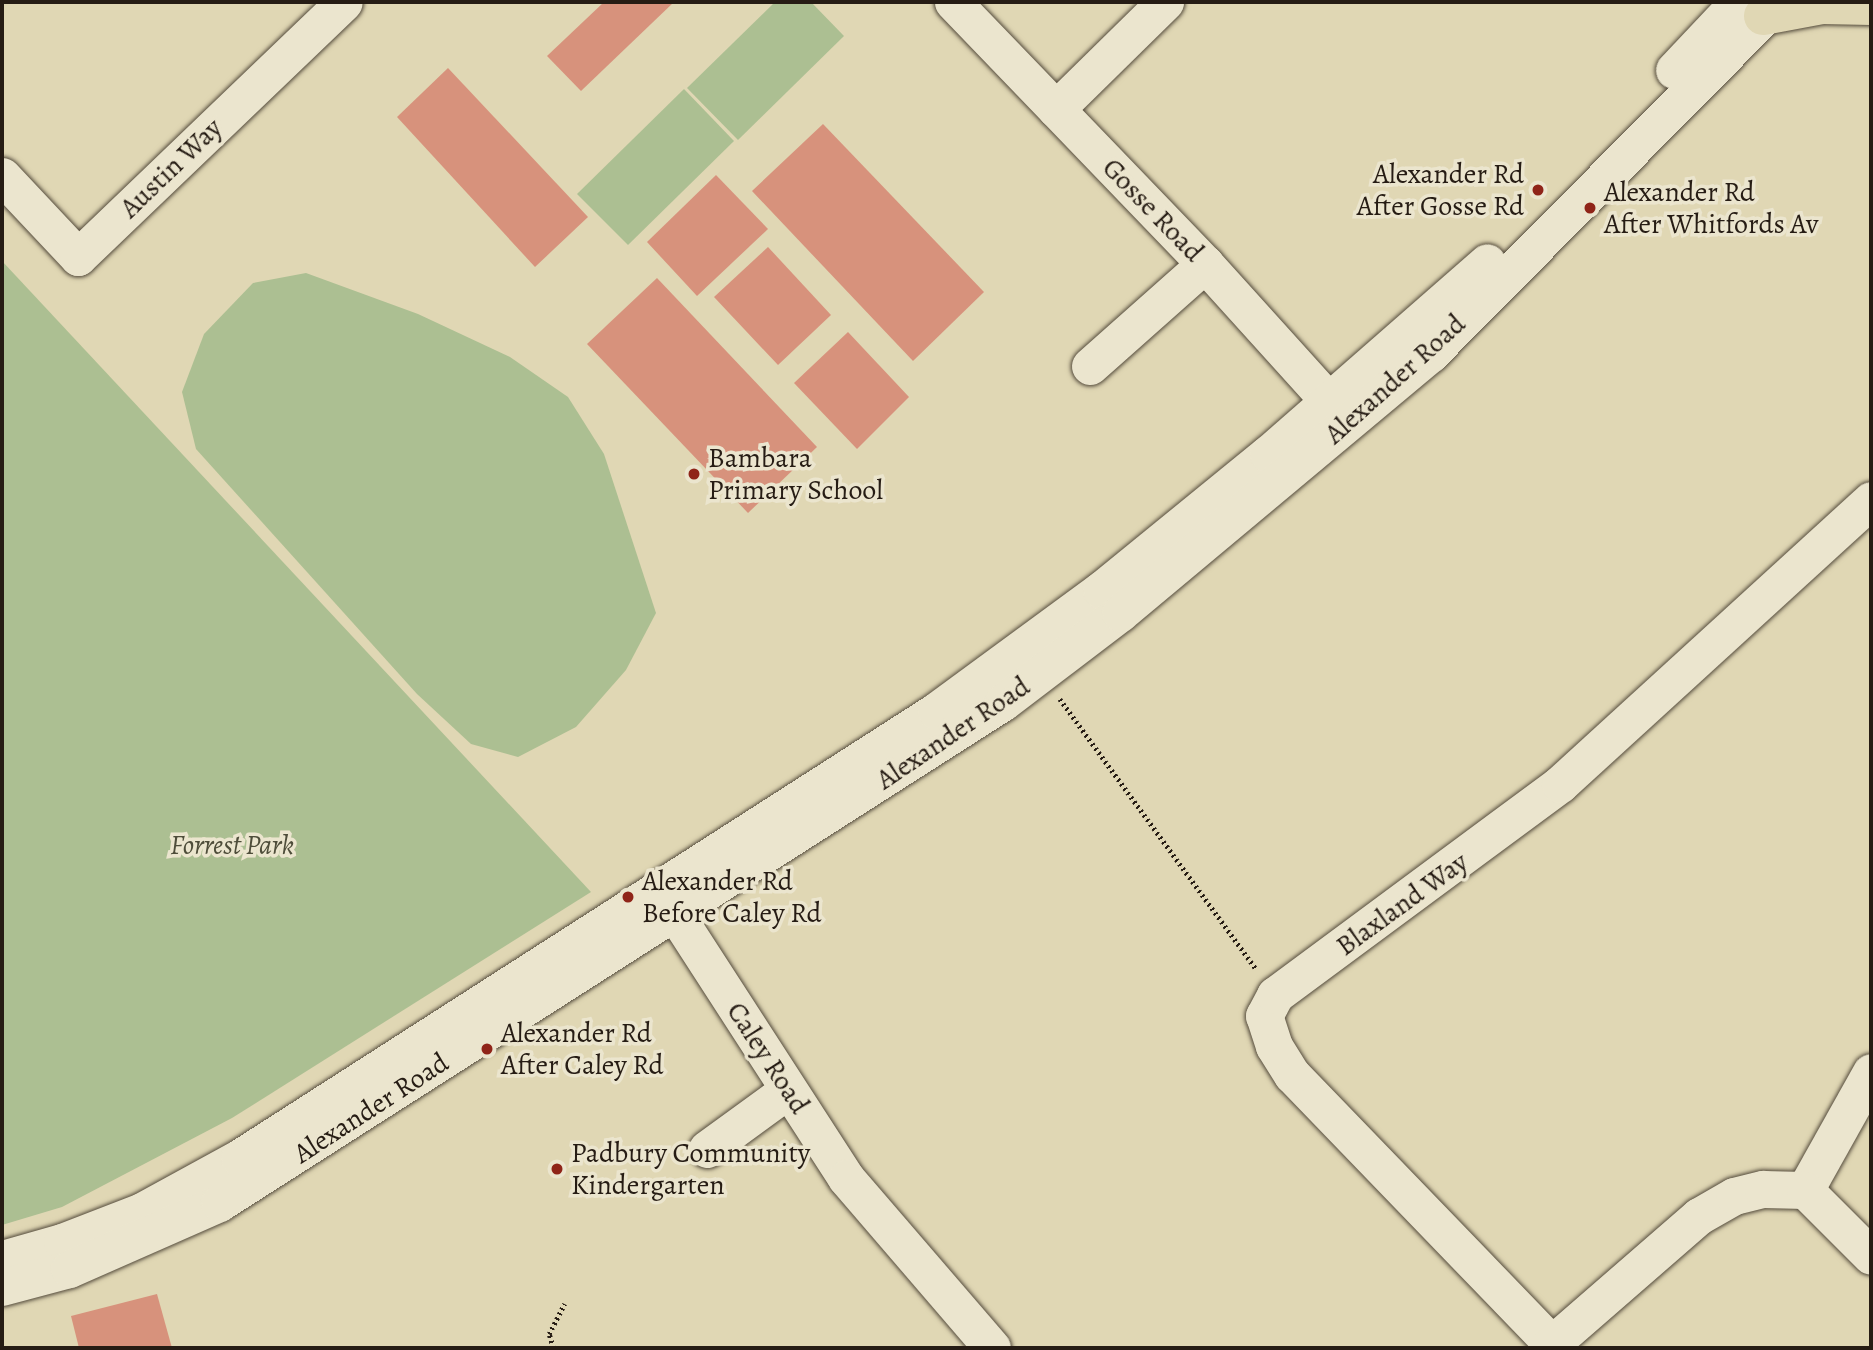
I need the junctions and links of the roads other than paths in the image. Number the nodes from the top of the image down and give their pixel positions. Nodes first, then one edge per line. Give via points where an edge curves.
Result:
1 (344, 2) edge
2 (953, 2) edge
3 (1165, 2) edge
4 (1760, 6) edge
5 (1871, 6) edge
6 (1056, 109) junction
7 (2, 176) edge
8 (1205, 264) junction
9 (1090, 366) dead end
10 (1339, 412) junction
11 (1871, 500) edge
12 (667, 902) junction
13 (1871, 1072) edge
14 (788, 1090) junction
15 (707, 1149) dead end
16 (1805, 1190) junction
17 (1871, 1256) edge
18 (2, 1258) edge
19 (2, 1287) edge
20 (1550, 1346) edge
21 (992, 1348) edge

1 - 7 street, Austin Way via 78,257
2 - 6 street, Gosse Road
3 - 6 street
4 - 5 main road
4 - 10 street, Alexander Road via 1430,354
6 - 8 street, Gosse Road
8 - 9 street
8 - 10 street, Gosse Road
10 - 12 street, Alexander Road via 1120,613 1003,702
11 - 20 street, Blaxland Way via 1560,784 1275,995 1264,1016 1274,1046 1292,1075
12 - 14 street, Caley Road
12 - 18 street, Alexander Road via 189,1187 62,1242
12 - 19 street, Alexander Road via 219,1203 69,1269
13 - 16 street
14 - 15 street
14 - 21 street, Caley Road via 863,1199
16 - 17 street
16 - 20 street via 1744,1194 1699,1216

